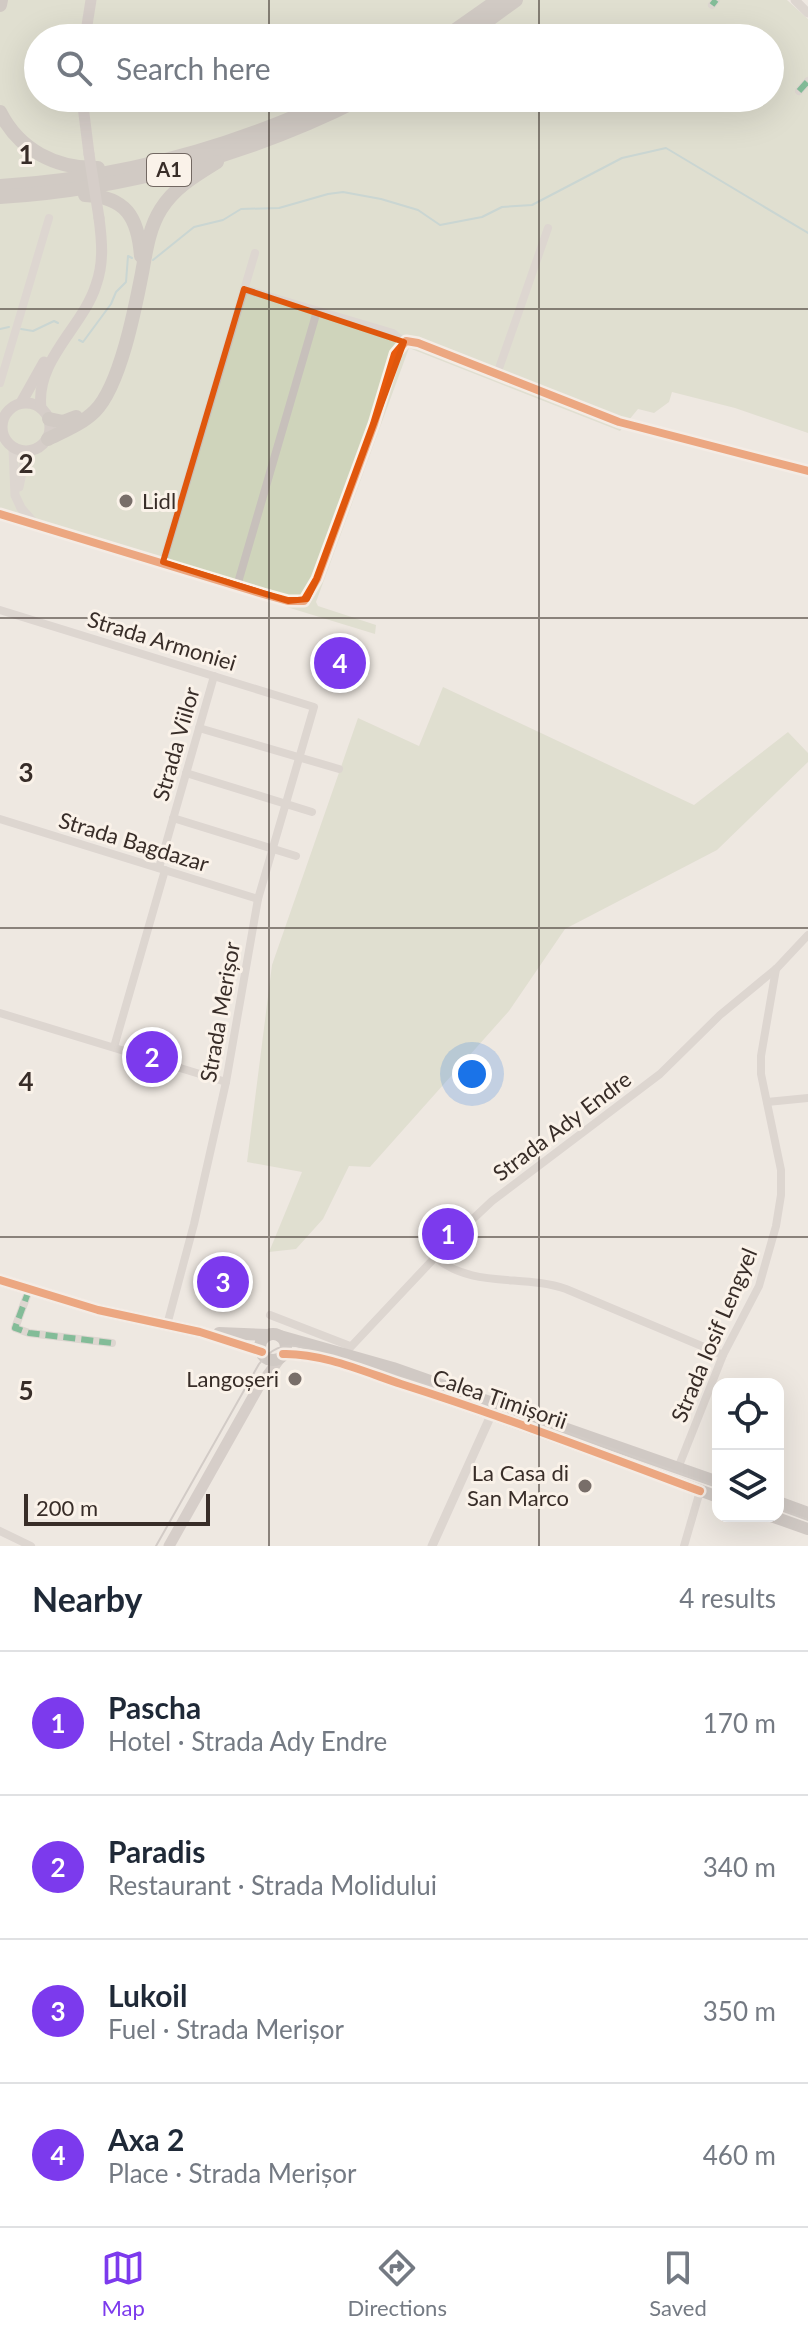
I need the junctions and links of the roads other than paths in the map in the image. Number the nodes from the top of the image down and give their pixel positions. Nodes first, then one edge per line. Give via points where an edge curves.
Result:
1 (91, 0) edge
2 (498, 0) edge
3 (516, 0) edge
4 (795, 0) edge
5 (808, 13) edge
6 (87, 24) edge
7 (464, 24) edge
8 (483, 24) edge
9 (808, 81) edge
10 (799, 91) dead end
11 (0, 112) edge
12 (84, 112) edge
13 (304, 112) edge
14 (332, 112) edge
15 (237, 151) junction
16 (144, 165) junction
17 (0, 186) edge
18 (45, 193) junction
19 (0, 197) edge
20 (49, 218) dead end
21 (548, 228) dead end
22 (255, 253) dead end
23 (140, 284) junction
24 (244, 289) junction
25 (317, 311) junction
26 (79, 318) junction
27 (404, 342) junction
28 (124, 345) junction
29 (2, 370) edge
30 (497, 374) junction
31 (0, 383) edge
32 (21, 403) junction
33 (45, 413) junction
34 (1, 425) edge
35 (48, 439) junction
36 (7, 445) edge
37 (30, 451) junction
38 (808, 471) edge
39 (27, 513) junction
40 (0, 514) edge
41 (35, 524) junction
42 (163, 562) junction
43 (237, 586) junction
44 (0, 610) edge
45 (214, 676) junction
46 (314, 707) joint
47 (199, 728) junction
48 (299, 758) junction
49 (339, 769) dead end
50 (186, 773) junction
51 (286, 803) junction
52 (312, 812) dead end
53 (173, 818) junction
54 (0, 819) edge
55 (273, 850) junction
56 (296, 856) dead end
57 (162, 869) junction
58 (258, 899) junction
59 (808, 935) edge
60 (777, 968) junction
61 (750, 990) junction
62 (770, 999) junction
63 (0, 1013) edge
64 (114, 1047) junction
65 (226, 1082) junction
66 (808, 1098) edge
67 (767, 1102) junction
68 (435, 1257) junction
69 (0, 1280) edge
70 (29, 1290) junction
71 (270, 1315) dead end
72 (167, 1325) junction
73 (200, 1332) junction
74 (274, 1336) junction
75 (112, 1343) dead end
76 (348, 1349) junction
77 (262, 1352) junction
78 (282, 1355) junction
79 (723, 1355) junction
80 (258, 1388) junction
81 (492, 1413) junction
82 (678, 1468) junction
83 (712, 1480) edge
84 (700, 1491) junction
85 (712, 1495) edge
86 (784, 1504) edge
87 (808, 1513) edge
88 (784, 1521) edge
89 (808, 1529) edge
90 (0, 1531) edge
91 (31, 1546) edge
92 (169, 1546) edge
93 (432, 1546) edge
94 (684, 1546) edge

1 - 6 main road
2 - 7 highway
3 - 8 highway
4 - 5 street
9 - 10 street
11 - 16 highway via 28,147 57,163 86,168
12 - 26 main road, bridge via 102,252 93,295
13 - 16 highway, A1 via 209,148
14 - 15 highway, A1
15 - 18 highway, A1 via 152,175
15 - 23 highway via 184,183 162,208 149,236
16 - 17 highway, A1
18 - 19 highway, A1
18 - 23 highway via 101,196 128,211 139,236
20 - 29 street
21 - 30 street
22 - 24 street
23 - 28 highway
24 - 25 street
24 - 42 street
25 - 27 street via 393,333
25 - 43 street
26 - 32 main road via 49,353
26 - 33 main road via 49,365 42,386
27 - 30 street
27 - 43 street via 395,354 310,595 297,602
28 - 33 highway via 94,403 71,420 58,422
28 - 35 highway via 99,407
29 - 31 street
30 - 38 street via 619,422
32 - 33 main road via 32,403
32 - 34 main road via 6,413
33 - 35 main road via 51,429
34 - 36 main road
35 - 37 main road
36 - 37 main road
36 - 39 street via 15,495
37 - 39 street via 19,484
39 - 41 street
40 - 41 street
41 - 42 street
42 - 43 street
44 - 45 street, Strada Armoniei
45 - 46 street, Strada Armoniei
45 - 47 street, Strada Viilor
46 - 48 street, Strada Merișor
47 - 48 street
47 - 50 street, Strada Viilor
48 - 49 street
48 - 51 street, Strada Merișor
50 - 51 street
50 - 53 street, Strada Viilor
51 - 52 street
51 - 55 street, Strada Merișor
53 - 55 street
53 - 57 street, Strada Viilor
54 - 57 street, Strada Bagdazar
55 - 56 street
55 - 58 street, Strada Merișor
57 - 58 street, Strada Bagdazar
57 - 64 street, Strada Viilor
58 - 65 street, Strada Merișor
59 - 60 street, Strada Ady Endre
60 - 61 street, Strada Ady Endre
60 - 62 street, Strada Iosif Lengyel
61 - 62 street
61 - 68 street, Strada Ady Endre via 660,1074 492,1201
62 - 67 street, Strada Iosif Lengyel via 761,1056
63 - 64 street
64 - 65 street
65 - 72 street, Strada Merișor
66 - 67 street
67 - 79 street, Strada Iosif Lengyel via 781,1170 776,1226 759,1286
68 - 76 street, Strada Ady Endre
68 - 79 street via 457,1272 566,1289
69 - 70 main road, Calea Timișorii
70 - 72 main road, Calea Timișorii
70 - 75 street via 15,1328
71 - 76 street
72 - 73 main road, Calea Timișorii
73 - 74 main road, Calea Timișorii
73 - 77 main road, Calea Timișorii
74 - 76 main road, Calea Timișorii
74 - 77 main road via 261,1342
74 - 78 main road via 285,1343
76 - 82 main road, Calea Timișorii
77 - 78 main road via 271,1359
77 - 80 main road via 264,1371
78 - 80 main road
78 - 81 main road, Calea Timișorii via 341,1365
79 - 82 street, Strada Iosif Lengyel
80 - 92 main road
81 - 84 main road, Calea Timișorii
81 - 93 street
82 - 83 main road, Calea Timișorii
84 - 85 main road, Calea Timișorii
84 - 94 street
86 - 87 main road
88 - 89 main road
90 - 91 street

